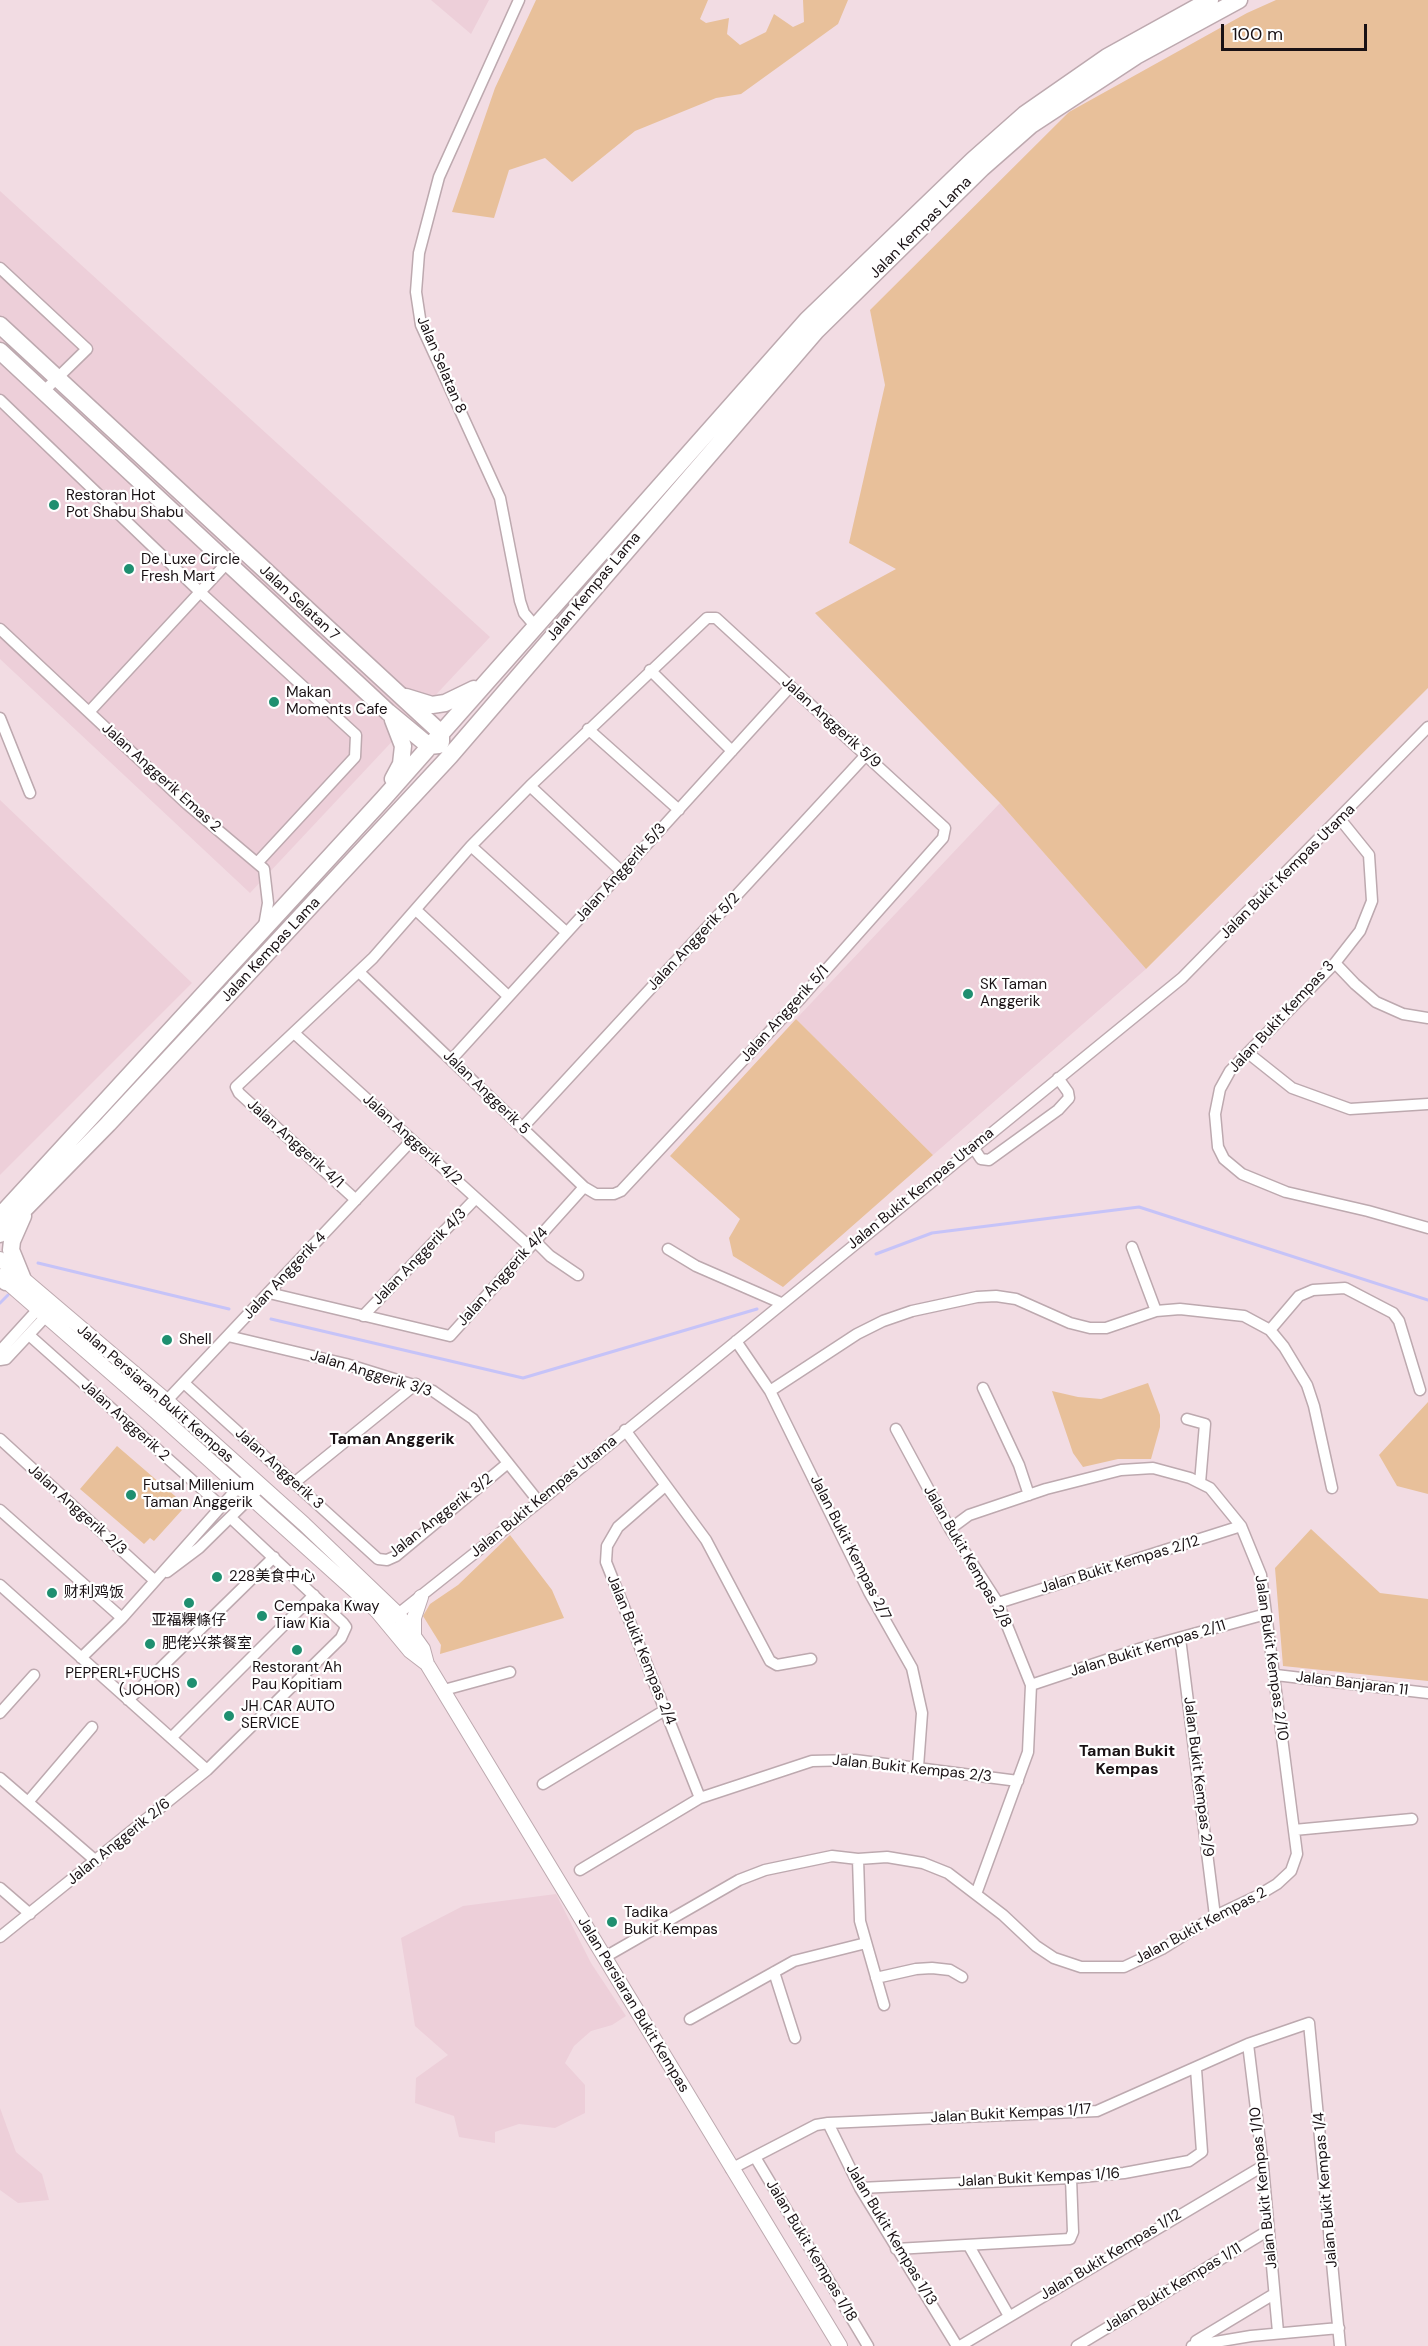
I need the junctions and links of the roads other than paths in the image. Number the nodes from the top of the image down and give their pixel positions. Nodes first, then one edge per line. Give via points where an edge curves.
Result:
1 (519, 0) edge
2 (1210, 0) edge
3 (1239, 0) edge
4 (0, 268) edge
5 (0, 325) edge
6 (0, 351) edge
7 (58, 377) junction
8 (44, 391) junction
9 (0, 400) edge
10 (226, 564) junction
11 (200, 592) junction
12 (536, 627) junction
13 (0, 629) edge
14 (650, 670) junction
15 (483, 685) junction
16 (790, 687) junction
17 (397, 692) junction
18 (498, 701) junction
19 (89, 712) junction
20 (388, 712) junction
21 (0, 718) edge
22 (1428, 727) edge
23 (588, 729) junction
24 (437, 741) junction
25 (732, 751) junction
26 (866, 755) junction
27 (530, 786) junction
28 (30, 793) dead end
29 (383, 799) junction
30 (406, 804) junction
31 (679, 810) junction
32 (1340, 819) junction
33 (945, 834) joint
34 (471, 846) junction
35 (257, 863) junction
36 (622, 872) junction
37 (416, 910) junction
38 (566, 933) junction
39 (250, 946) junction
40 (1335, 963) junction
41 (359, 972) junction
42 (508, 996) junction
43 (1428, 1018) edge
44 (294, 1033) junction
45 (1248, 1053) junction
46 (451, 1059) junction
47 (1058, 1078) junction
48 (1428, 1104) edge
49 (522, 1128) junction
50 (412, 1140) junction
51 (973, 1147) junction
52 (584, 1186) junction
53 (621, 1191) joint
54 (476, 1198) junction
55 (356, 1200) junction
56 (27, 1207) junction
57 (0, 1216) edge
58 (1428, 1228) edge
59 (0, 1234) edge
60 (533, 1244) junction
61 (1132, 1247) dead end
62 (668, 1249) dead end
63 (0, 1258) edge
64 (578, 1275) dead end
65 (7, 1278) edge
66 (269, 1293) junction
67 (781, 1303) junction
68 (1156, 1311) junction
69 (43, 1312) junction
70 (363, 1316) junction
71 (1270, 1330) junction
72 (28, 1335) junction
73 (228, 1336) junction
74 (736, 1341) junction
75 (0, 1351) edge
76 (0, 1360) edge
77 (184, 1383) junction
78 (416, 1384) junction
79 (982, 1388) dead end
80 (1420, 1390) dead end
81 (770, 1391) junction
82 (167, 1401) junction
83 (156, 1412) junction
84 (1187, 1419) dead end
85 (896, 1429) dead end
86 (625, 1430) junction
87 (0, 1439) edge
88 (508, 1463) junction
89 (244, 1481) junction
90 (294, 1483) junction
91 (1200, 1483) junction
92 (261, 1486) junction
93 (665, 1486) junction
94 (1332, 1488) dead end
95 (1029, 1495) junction
96 (251, 1497) junction
97 (539, 1502) junction
98 (221, 1506) junction
99 (0, 1510) edge
100 (231, 1518) junction
101 (1241, 1526) junction
102 (950, 1529) junction
103 (372, 1556) joint
104 (274, 1557) junction
105 (154, 1580) junction
106 (0, 1585) edge
107 (314, 1595) junction
108 (421, 1597) junction
109 (998, 1603) junction
110 (1266, 1614) junction
111 (122, 1618) junction
112 (392, 1618) junction
113 (414, 1638) junction
114 (1180, 1638) junction
115 (81, 1658) junction
116 (811, 1659) dead end
117 (427, 1664) junction
118 (510, 1672) dead end
119 (1276, 1675) junction
120 (34, 1676) dead end
121 (1031, 1684) junction
122 (444, 1690) junction
123 (1428, 1693) edge
124 (128, 1700) junction
125 (664, 1710) junction
126 (0, 1713) edge
127 (92, 1727) dead end
128 (171, 1738) junction
129 (918, 1767) junction
130 (207, 1770) junction
131 (0, 1778) edge
132 (1018, 1781) junction
133 (543, 1784) dead end
134 (700, 1798) junction
135 (28, 1802) junction
136 (1412, 1819) dead end
137 (1294, 1830) junction
138 (1297, 1854) joint
139 (858, 1859) junction
140 (96, 1861) junction
141 (580, 1870) dead end
142 (0, 1888) edge
143 (976, 1894) junction
144 (30, 1914) junction
145 (1215, 1916) junction
146 (0, 1937) edge
147 (866, 1943) junction
148 (605, 1957) junction
149 (774, 1972) junction
150 (962, 1977) dead end
151 (876, 1978) junction
152 (884, 2005) dead end
153 (690, 2019) dead end
154 (1311, 2034) joint
155 (795, 2038) dead end
156 (1248, 2044) junction
157 (1196, 2069) junction
158 (828, 2123) junction
159 (755, 2157) junction
160 (1263, 2166) junction
161 (731, 2169) junction
162 (1071, 2178) junction
163 (860, 2188) junction
164 (1269, 2230) junction
165 (969, 2246) junction
166 (896, 2249) junction
167 (1274, 2294) junction
168 (1009, 2316) junction
169 (1339, 2328) junction
170 (1278, 2332) junction
171 (840, 2346) edge
172 (868, 2346) edge
173 (959, 2346) edge
174 (1077, 2346) edge
175 (1190, 2346) edge
176 (1340, 2346) edge

1 - 12 street, Jalan Selatan 8 via 439,177 420,245 416,292 421,325 500,498 520,601
2 - 12 main road, Jalan Kempas Lama via 1073,79 1025,114 973,160 800,328
3 - 18 main road, Jalan Kempas Lama via 1136,56 1058,106 982,168 816,331
4 - 7 street via 87,349
5 - 7 main road, Jalan Selatan 7
6 - 8 main road, Jalan Selatan 7
7 - 8 street
7 - 17 main road, Jalan Selatan 7
8 - 10 main road, Jalan Selatan 7
9 - 11 street
10 - 11 street
10 - 20 main road, Jalan Selatan 7
11 - 19 street
11 - 35 street via 356,735 355,757
12 - 15 main road, Jalan Kempas Lama
13 - 19 street, Jalan Anggerik Emas 2
14 - 16 street, Jalan Anggerik 5/9 via 712,617
14 - 23 street
14 - 25 street
15 - 17 main road via 432,705
15 - 24 main road, Jalan Kempas Lama
16 - 25 street, Jalan Anggerik 5/3
16 - 26 street, Jalan Anggerik 5/9
17 - 24 main road, Jalan Selatan 7
18 - 24 main road via 458,738
18 - 30 main road, Jalan Kempas Lama
19 - 35 street, Jalan Anggerik Emas 2
20 - 24 main road, Jalan Selatan 7
20 - 29 main road via 403,746 400,764
21 - 28 street
22 - 32 street, Jalan Bukit Kempas Utama
23 - 27 street
23 - 31 street
24 - 29 main road, Jalan Kempas Lama
24 - 30 main road via 435,764
25 - 31 street, Jalan Anggerik 5/3
26 - 33 street, Jalan Anggerik 5/9 via 942,824
26 - 49 street, Jalan Anggerik 5/2
27 - 34 street
27 - 36 street
29 - 39 main road, Jalan Kempas Lama
30 - 56 main road, Jalan Kempas Lama
31 - 36 street, Jalan Anggerik 5/3
32 - 40 street, Jalan Bukit Kempas 3 via 1369,855 1372,901 1360,931
32 - 47 street, Jalan Bukit Kempas Utama via 1182,978
33 - 53 street, Jalan Anggerik 5/1 via 801,998
34 - 37 street
34 - 38 street
35 - 39 street via 264,869 267,922
36 - 38 street, Jalan Anggerik 5/3
37 - 41 street
37 - 42 street
38 - 42 street, Jalan Anggerik 5/3
39 - 57 main road, Jalan Kempas Lama
40 - 43 street via 1377,1002 1403,1014
40 - 45 street, Jalan Bukit Kempas 3
41 - 44 street
41 - 46 street, Jalan Anggerik 5
42 - 46 street, Jalan Anggerik 5/3
44 - 50 street, Jalan Anggerik 4/2
44 - 55 street, Jalan Anggerik 4/1 via 236,1087
45 - 48 street via 1292,1088 1350,1109
45 - 58 street, Jalan Bukit Kempas 3 via 1230,1071 1220,1089 1215,1114 1218,1148 1224,1159 1242,1174 1286,1192
46 - 49 street, Jalan Anggerik 5
47 - 51 street, Jalan Bukit Kempas Utama
47 - 51 street via 1069,1098 1058,1110 988,1160 981,1159
49 - 52 street, Jalan Anggerik 5
50 - 54 street, Jalan Anggerik 4/2
50 - 55 street, Jalan Anggerik 4
51 - 67 street, Jalan Bukit Kempas Utama
52 - 53 street, Jalan Anggerik 5 via 605,1196
52 - 60 street, Jalan Anggerik 4/4
54 - 60 street, Jalan Anggerik 4/2
54 - 70 street, Jalan Anggerik 4/3
55 - 66 street, Jalan Anggerik 4
56 - 59 main road, Jalan Kempas Lama
56 - 65 main road via 12,1241
60 - 64 street, Jalan Anggerik 4/2
60 - 70 street, Jalan Anggerik 4/4 via 450,1336
61 - 68 street
62 - 67 street via 696,1266
63 - 65 street, Jalan Persiaran Bukit Kempas
65 - 69 street, Jalan Persiaran Bukit Kempas
65 - 82 street, Jalan Persiaran Bukit Kempas
66 - 70 street, Jalan Anggerik 4/4
66 - 73 street, Jalan Anggerik 4
67 - 74 street, Jalan Bukit Kempas Utama
68 - 71 street via 1223,1312 1244,1316
68 - 81 street via 1106,1328 1090,1328 1016,1299 977,1297 883,1321
69 - 72 street
69 - 75 street
69 - 83 street, Jalan Persiaran Bukit Kempas
71 - 80 street via 1299,1296 1312,1290 1345,1288 1393,1313 1399,1321
71 - 94 street via 1306,1384
72 - 76 street via 6,1359
72 - 98 street, Jalan Anggerik 2
73 - 77 street, Jalan Anggerik 4
73 - 78 street, Jalan Anggerik 3/3
74 - 81 street, Jalan Bukit Kempas 2/7
74 - 86 street, Jalan Bukit Kempas Utama
77 - 82 street, Jalan Anggerik 4
77 - 90 street, Jalan Anggerik 3
78 - 88 street, Jalan Anggerik 3/3 via 473,1419
78 - 90 street
79 - 95 street
81 - 129 street, Jalan Bukit Kempas 2/7 via 869,1592 912,1668 922,1713
82 - 83 street, Jalan Anggerik 4
82 - 89 street, Jalan Persiaran Bukit Kempas
83 - 89 street, Jalan Persiaran Bukit Kempas
84 - 91 street via 1205,1424
85 - 102 street, Jalan Bukit Kempas 2/8
86 - 93 street
86 - 97 street, Jalan Bukit Kempas Utama
87 - 105 street, Jalan Anggerik 2/3
88 - 97 street, Jalan Anggerik 3/3
88 - 103 street, Jalan Anggerik 3/2 via 396,1556 387,1560
89 - 92 street, Jalan Persiaran Bukit Kempas
89 - 96 street, Jalan Persiaran Bukit Kempas
89 - 98 street
90 - 103 street, Jalan Anggerik 3
91 - 95 street, Jalan Bukit Kempas 2/10 via 1154,1468 1121,1470
91 - 101 street, Jalan Bukit Kempas 2/10 via 1227,1506
92 - 96 street
92 - 112 street, Jalan Persiaran Bukit Kempas
93 - 116 street via 706,1540 770,1661 777,1665
93 - 125 street, Jalan Bukit Kempas 2/4 via 618,1527 607,1546 606,1563
95 - 102 street, Jalan Bukit Kempas 2/10 via 969,1515
96 - 100 street
96 - 112 street, Jalan Persiaran Bukit Kempas via 376,1610
97 - 108 street, Jalan Bukit Kempas Utama
98 - 105 street
99 - 111 street
100 - 104 street
100 - 105 street via 185,1560
101 - 109 street, Jalan Bukit Kempas 2/12
101 - 110 street, Jalan Bukit Kempas 2/10 via 1260,1570
102 - 109 street, Jalan Bukit Kempas 2/8
104 - 107 street
104 - 124 street
105 - 111 street
106 - 115 street
107 - 128 street
107 - 130 street, Jalan Anggerik 2/6 via 344,1623 341,1638
108 - 112 street, Jalan Bukit Kempas Utama
108 - 113 street via 414,1618
109 - 121 street, Jalan Bukit Kempas 2/8
110 - 114 street, Jalan Bukit Kempas 2/11
110 - 119 street, Jalan Bukit Kempas 2/10
111 - 115 street
112 - 113 street, Jalan Persiaran Bukit Kempas
112 - 117 street, Jalan Persiaran Bukit Kempas via 410,1651
113 - 117 street, Jalan Persiaran Bukit Kempas via 423,1649
114 - 121 street, Jalan Bukit Kempas 2/11
114 - 145 street, Jalan Bukit Kempas 2/9
115 - 124 street
117 - 122 street, Jalan Persiaran Bukit Kempas
118 - 122 street
119 - 123 street, Jalan Banjaran 11
119 - 137 street, Jalan Bukit Kempas 2/10
120 - 126 street
121 - 132 street, Jalan Bukit Kempas 2/8 via 1032,1723
122 - 148 street, Jalan Persiaran Bukit Kempas
124 - 128 street
125 - 133 street
125 - 134 street, Jalan Bukit Kempas 2/4
127 - 135 street
128 - 130 street
129 - 132 street, Jalan Bukit Kempas 2/3
129 - 134 street, Jalan Bukit Kempas 2/3 via 855,1760 812,1761
130 - 140 street, Jalan Anggerik 2/6
131 - 135 street
132 - 143 street, Jalan Bukit Kempas 2/8
134 - 141 street, Jalan Bukit Kempas 2/3
135 - 140 street
136 - 137 street
137 - 138 street, Jalan Bukit Kempas 2/10
138 - 145 street, Jalan Bukit Kempas 2 via 1291,1871 1277,1884
139 - 143 street, Jalan Bukit Kempas 2 via 887,1857 924,1863 948,1873
139 - 147 street via 858,1900
139 - 148 street, Jalan Bukit Kempas 2 via 832,1856 765,1870 739,1880
140 - 144 street, Jalan Anggerik 2/6
142 - 144 street
143 - 145 street, Jalan Bukit Kempas 2 via 1036,1946 1054,1958 1081,1967 1124,1966 1162,1949
144 - 146 street, Jalan Anggerik 2/6
147 - 149 street via 794,1961
147 - 151 street
148 - 161 street, Jalan Persiaran Bukit Kempas
149 - 153 street
149 - 155 street
150 - 151 street via 950,1970 932,1968
151 - 152 street
154 - 156 street, Jalan Bukit Kempas 1/17 via 1310,2023
154 - 169 street, Jalan Bukit Kempas 1/4
156 - 157 street, Jalan Bukit Kempas 1/17
156 - 160 street, Jalan Bukit Kempas 1/10
157 - 158 street, Jalan Bukit Kempas 1/17 via 1097,2111
157 - 162 street, Jalan Bukit Kempas 1/16 via 1202,2152 1196,2157 1124,2173
158 - 159 street, Jalan Bukit Kempas 1/17
158 - 163 street, Jalan Bukit Kempas 1/13
159 - 161 street, Jalan Bukit Kempas 1/17
159 - 172 street, Jalan Bukit Kempas 1/18
160 - 164 street, Jalan Bukit Kempas 1/10
160 - 168 street, Jalan Bukit Kempas 1/12
161 - 171 street, Jalan Persiaran Bukit Kempas
162 - 163 street, Jalan Bukit Kempas 1/16
162 - 165 street via 1070,2239
163 - 166 street, Jalan Bukit Kempas 1/13
164 - 167 street, Jalan Bukit Kempas 1/10
164 - 174 street, Jalan Bukit Kempas 1/11
165 - 166 street
165 - 168 street
166 - 173 street, Jalan Bukit Kempas 1/13
167 - 170 street, Jalan Bukit Kempas 1/10
167 - 175 street
168 - 173 street, Jalan Bukit Kempas 1/12
169 - 170 street
169 - 176 street, Jalan Bukit Kempas 1/4
170 - 175 street

